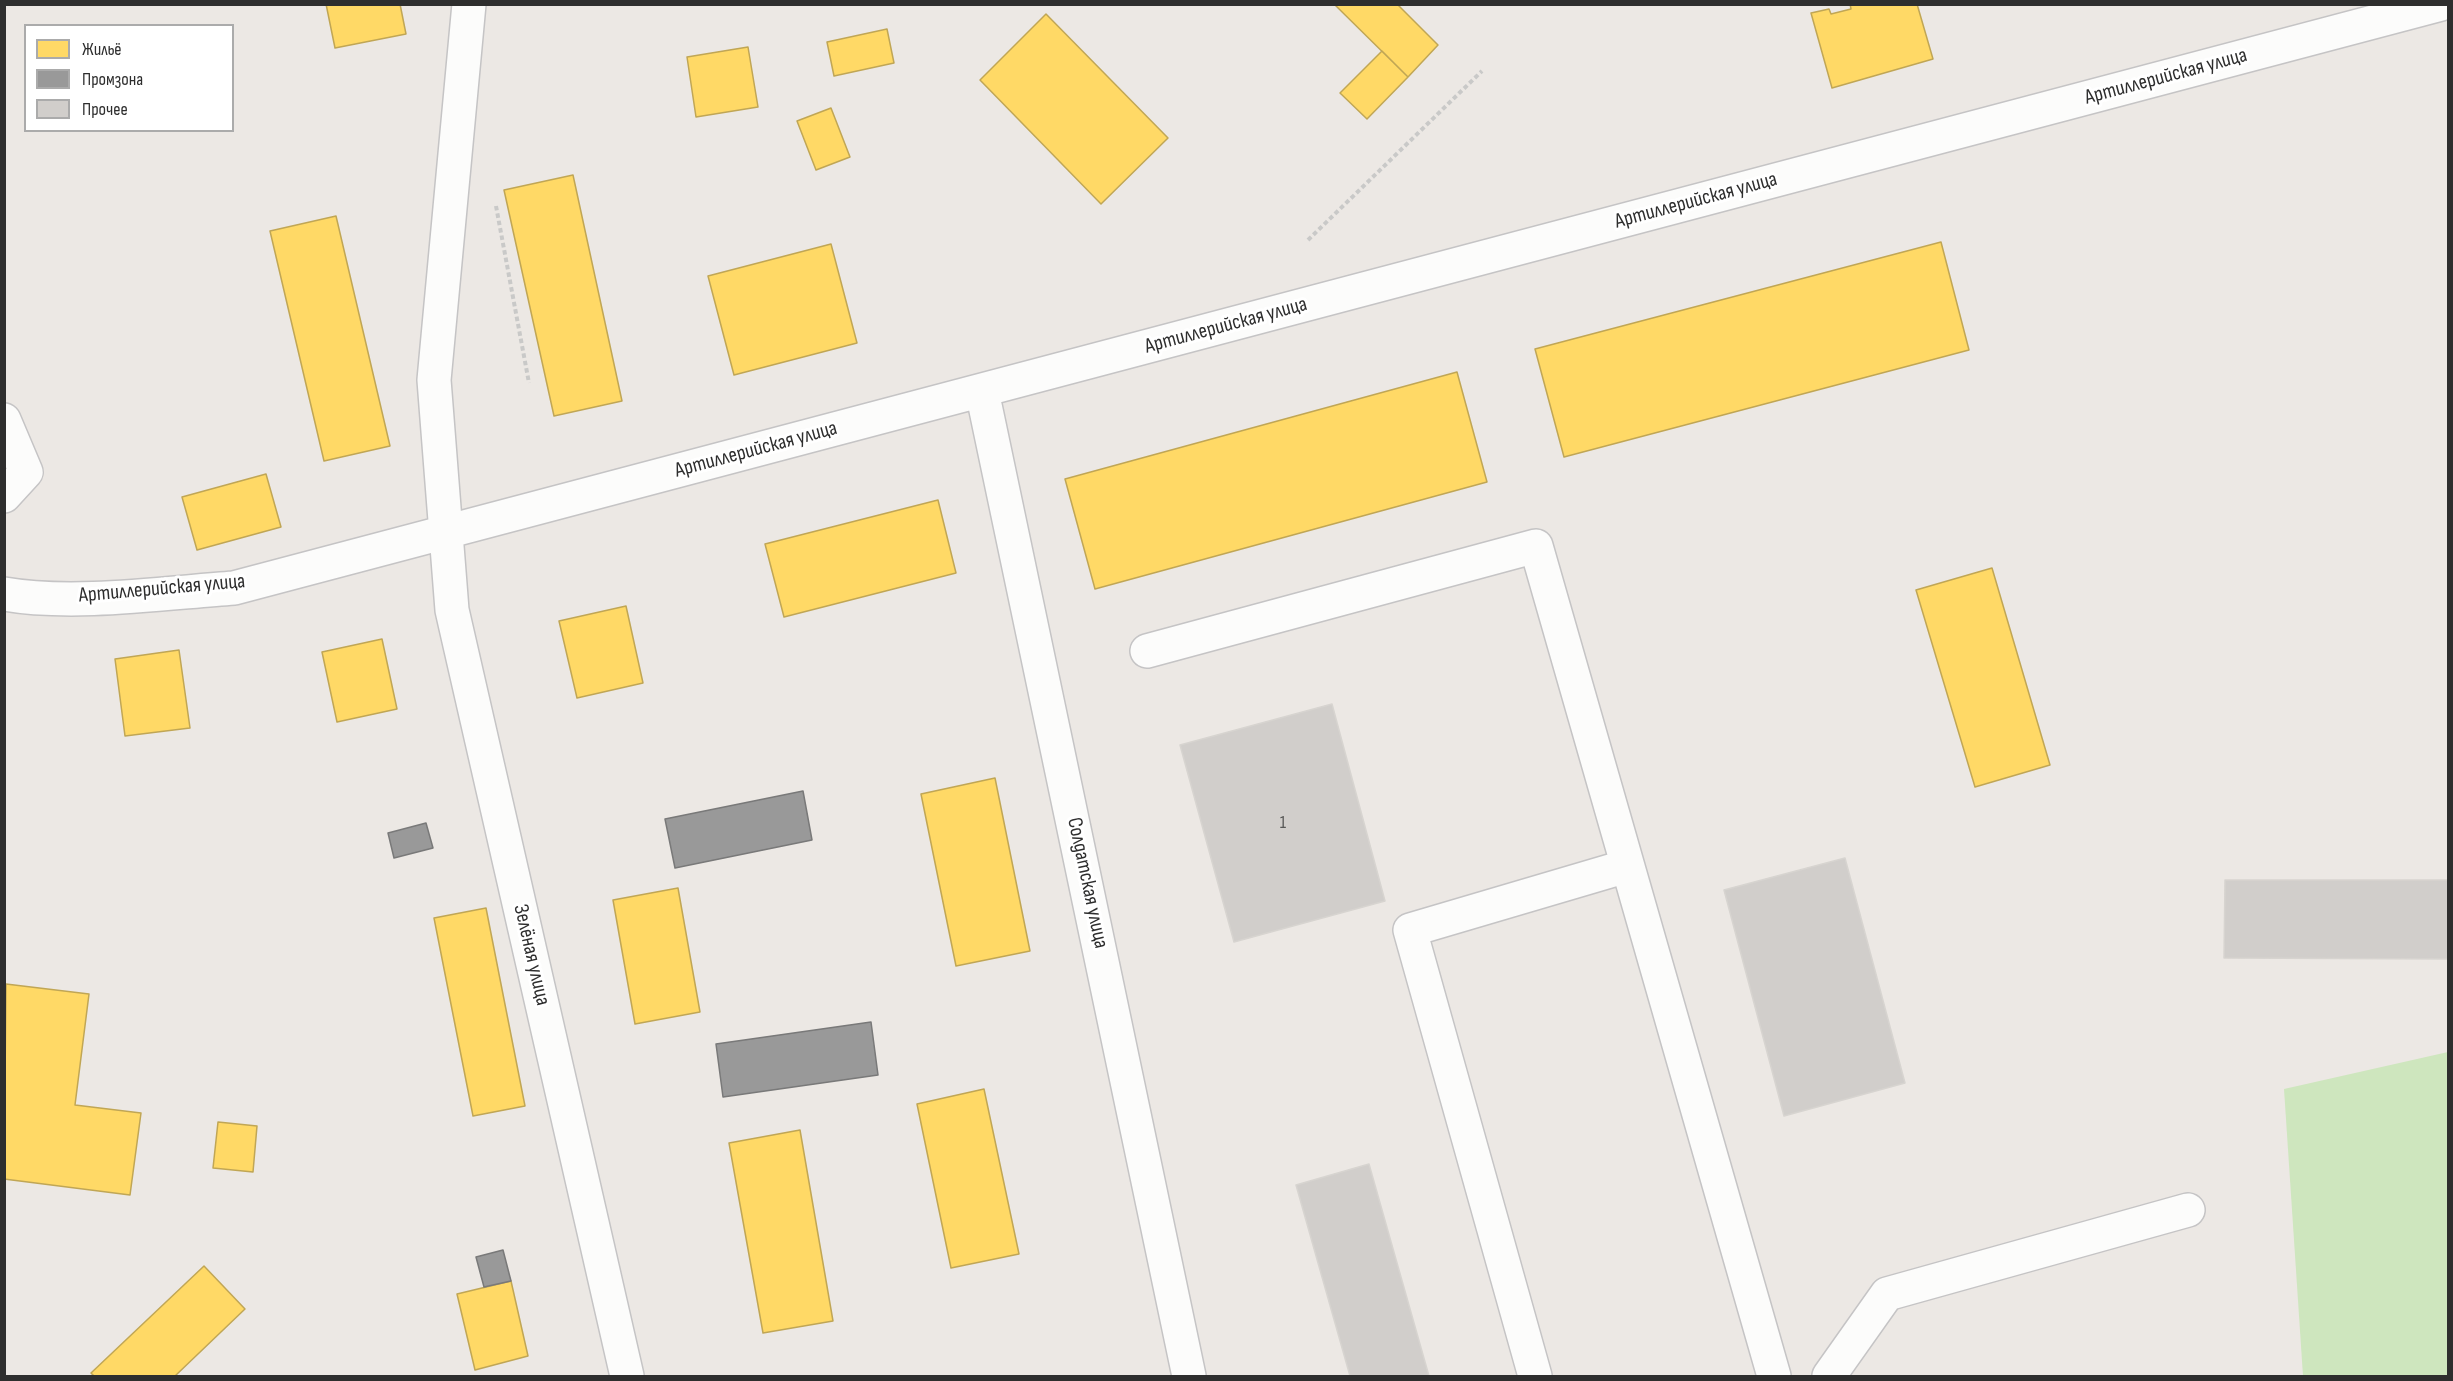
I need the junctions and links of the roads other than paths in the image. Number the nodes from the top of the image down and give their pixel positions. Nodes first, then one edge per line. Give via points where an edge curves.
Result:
1 (469, 4) edge
2 (2441, 4) edge
3 (982, 391) junction
4 (4, 420) edge
5 (4, 496) edge
6 (445, 532) junction
7 (4, 594) edge
8 (1147, 651) dead end
9 (1627, 866) junction
10 (2188, 1210) dead end
11 (627, 1377) edge
12 (1189, 1377) edge
13 (1535, 1377) edge
14 (1774, 1377) edge
15 (1829, 1377) edge

1 - 6 street, Зелёная улица via 434,380
2 - 3 street, Артиллерийская улица
3 - 6 street, Артиллерийская улица
3 - 12 street, Солдатская улица
4 - 5 street via 26,472
6 - 7 street, Артиллерийская улица via 234,588 29,598
6 - 11 street, Зелёная улица via 452,610
8 - 9 street via 1536,546
9 - 13 street via 1410,930
9 - 14 street
10 - 15 street via 1887,1294

